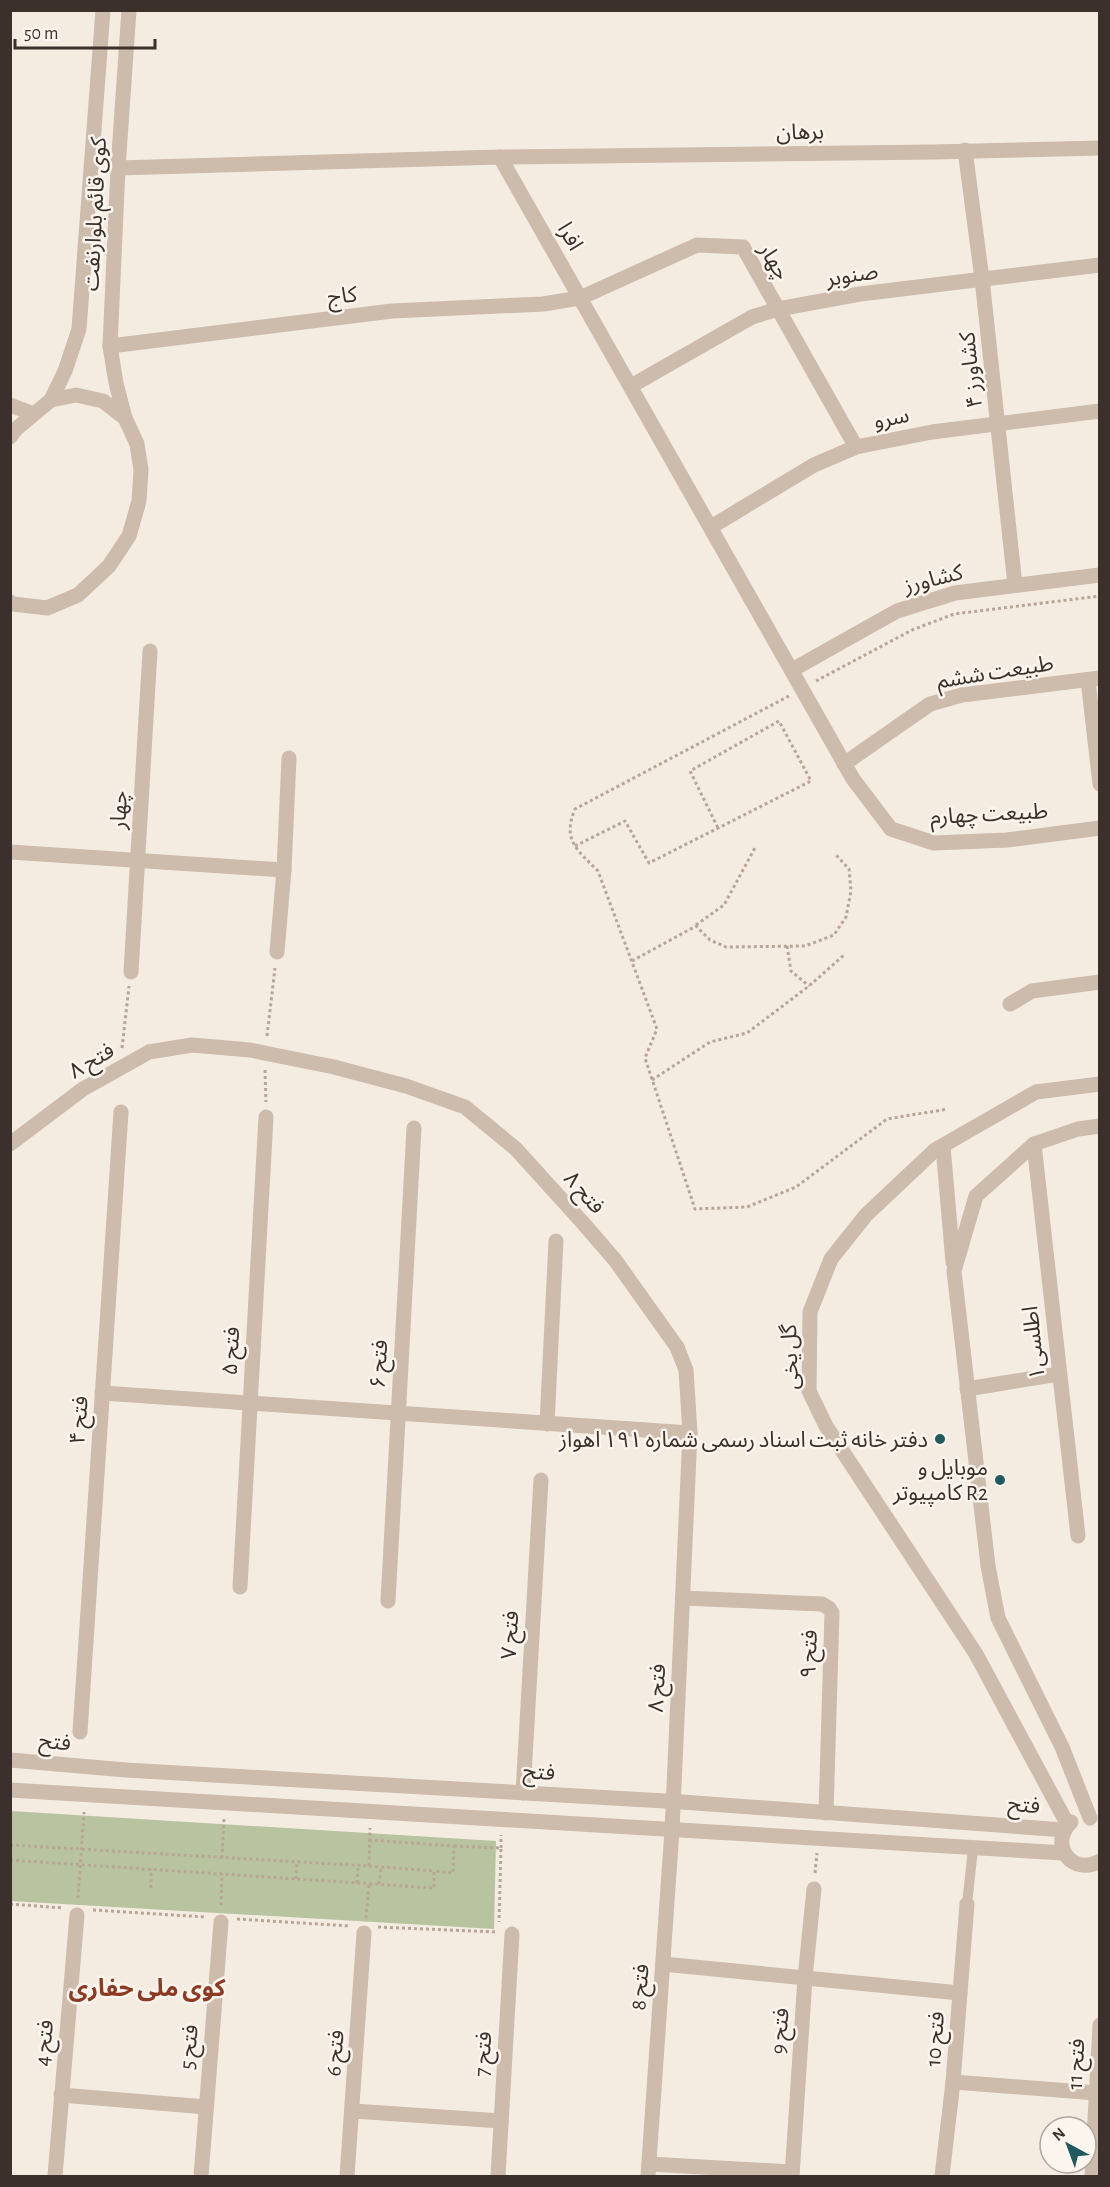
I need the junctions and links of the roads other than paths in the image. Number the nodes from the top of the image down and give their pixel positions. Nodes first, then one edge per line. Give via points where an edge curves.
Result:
1 (103, 10) edge
2 (129, 10) edge
3 (1100, 148) edge
4 (965, 150) junction
5 (500, 157) junction
6 (118, 168) junction
7 (1100, 265) edge
8 (982, 279) junction
9 (580, 298) junction
10 (778, 309) junction
11 (110, 346) junction
12 (631, 386) junction
13 (51, 400) junction
14 (10, 405) edge
15 (1100, 411) edge
16 (34, 414) junction
17 (125, 418) junction
18 (998, 423) junction
19 (10, 437) edge
20 (856, 447) junction
21 (711, 527) junction
22 (1100, 574) edge
23 (1015, 585) junction
24 (11, 608) edge
25 (150, 651) dead end
26 (792, 670) junction
27 (1094, 679) edge
28 (289, 758) dead end
29 (844, 764) junction
30 (1100, 784) edge
31 (1100, 828) edge
32 (10, 852) edge
33 (137, 860) junction
34 (284, 870) junction
35 (277, 952) road end
36 (131, 972) road end
37 (1100, 982) edge
38 (1010, 1004) dead end
39 (1100, 1084) edge
40 (121, 1112) dead end
41 (266, 1118) road end
42 (1100, 1126) edge
43 (414, 1128) dead end
44 (10, 1144) edge
45 (1034, 1144) junction
46 (943, 1146) junction
47 (556, 1241) dead end
48 (954, 1271) junction
49 (1059, 1374) junction
50 (967, 1389) junction
51 (102, 1393) junction
52 (250, 1403) junction
53 (398, 1413) junction
54 (547, 1424) junction
55 (690, 1433) junction
56 (541, 1480) dead end
57 (1078, 1536) dead end
58 (240, 1587) dead end
59 (683, 1598) junction
60 (388, 1601) dead end
61 (80, 1732) dead end
62 (10, 1760) edge
63 (10, 1790) edge
64 (523, 1793) junction
65 (674, 1802) junction
66 (826, 1813) junction
67 (1095, 1820) edge
68 (1067, 1827) junction
69 (672, 1830) junction
70 (973, 1849) junction
71 (1064, 1853) junction
72 (1097, 1867) edge
73 (814, 1889) road end
74 (966, 1904) joint
75 (77, 1912) road end
76 (221, 1920) road end
77 (365, 1930) road end
78 (512, 1934) dead end
79 (663, 1964) junction
80 (805, 1978) junction
81 (960, 1993) junction
82 (1100, 2025) edge
83 (953, 2082) junction
84 (1096, 2093) junction
85 (61, 2095) junction
86 (206, 2107) junction
87 (353, 2111) junction
88 (501, 2121) junction
89 (649, 2170) edge
90 (792, 2174) edge
91 (55, 2176) edge
92 (201, 2176) edge
93 (347, 2176) edge
94 (498, 2176) edge
95 (942, 2176) edge
96 (1092, 2176) edge

1 - 13 street, کوی قائم بلوارنفت via 79,329
2 - 6 street, کوی قائم بلوارنفت
3 - 4 street, برهان
4 - 5 street, برهان
4 - 8 street, کشاورز ۴
5 - 6 street
5 - 9 street, افرا
6 - 11 street, کوی قائم بلوارنفت
7 - 8 street, صنوبر
8 - 10 street, صنوبر
8 - 18 street, کشاورز ۴
9 - 10 street, چهار via 697,245 742,247
9 - 11 street, کاج via 543,304 392,311
9 - 12 street, افرا
10 - 12 street, صنوبر via 752,318
10 - 20 street, چهار
11 - 17 street, کوی قائم بلوارنفت
12 - 21 street, افرا
13 - 16 street
13 - 17 street via 76,395 103,401
14 - 16 street
15 - 18 street, سرو
16 - 19 street
17 - 24 street, کوی قائم بلوارنفت via 137,444 141,470 139,501 129,536 109,566 78,595 47,608
18 - 20 street, سرو
18 - 23 street, کشاورز ۴
20 - 21 street, سرو via 814,465
21 - 26 street, افرا
22 - 23 street, کشاورز
23 - 26 street, کشاورز via 955,593 897,611
25 - 33 street, چهار
26 - 29 street, طبیعت چهارم
27 - 29 street, طبیعت ششم via 962,695 930,704
27 - 30 street
28 - 34 street
29 - 31 street, طبیعت چهارم via 891,829 934,843 1006,840
32 - 33 street
33 - 34 street
33 - 36 street, چهار
34 - 35 street
37 - 38 street via 1032,991
39 - 46 street, گل یخی via 1036,1092
40 - 51 street, فتح ۴
41 - 52 street, فتح ۵
42 - 45 street
43 - 53 street, فتح ۶
44 - 55 street, فتح ۸ via 82,1089 149,1052 192,1045 265,1053 334,1067 465,1107 516,1149 615,1260 677,1347 686,1370
45 - 48 street via 976,1196
45 - 49 street, اطلسی۱
46 - 48 street
46 - 68 street, گل یخی via 866,1215 831,1259 810,1312 810,1391 826,1426 976,1654
47 - 54 street
48 - 50 street
49 - 50 street
49 - 57 street, اطلسی۱
50 - 67 street via 998,1618
51 - 52 street
51 - 61 street, فتح ۴
52 - 53 street
52 - 58 street, فتح ۵
53 - 54 street
53 - 60 street, فتح ۶
54 - 55 street
55 - 59 street, فتح ۸
56 - 64 street, فتح ۷
59 - 65 street, فتح ۸
59 - 66 street, فتح ۹ via 822,1604 829,1608 832,1613
62 - 64 street, فتح
63 - 69 street
64 - 65 street, فتح
65 - 66 street, فتح
65 - 69 street, فتح 8
66 - 68 street, فتح
67 - 68 street via 1078,1819
68 - 71 street via 1062,1841
69 - 70 street
69 - 79 street, فتح 8
70 - 71 street
70 - 74 lane
71 - 72 street via 1073,1862
73 - 80 street, فتح 9
74 - 81 street, فتح 10
75 - 85 street, فتح 4
76 - 86 street, فتح 5
77 - 87 street, فتح 6
78 - 88 street, فتح 7
79 - 80 street
79 - 89 street, فتح 8
80 - 81 street
80 - 90 street, فتح 9
81 - 83 street, فتح 10
82 - 84 street, فتح 11
83 - 84 street
83 - 95 street, فتح 10
84 - 96 street, فتح 11
85 - 86 street
85 - 91 street, فتح 4
86 - 92 street, فتح 5
87 - 88 street
87 - 93 street, فتح 6
88 - 94 street, فتح 7
89 - 90 street

